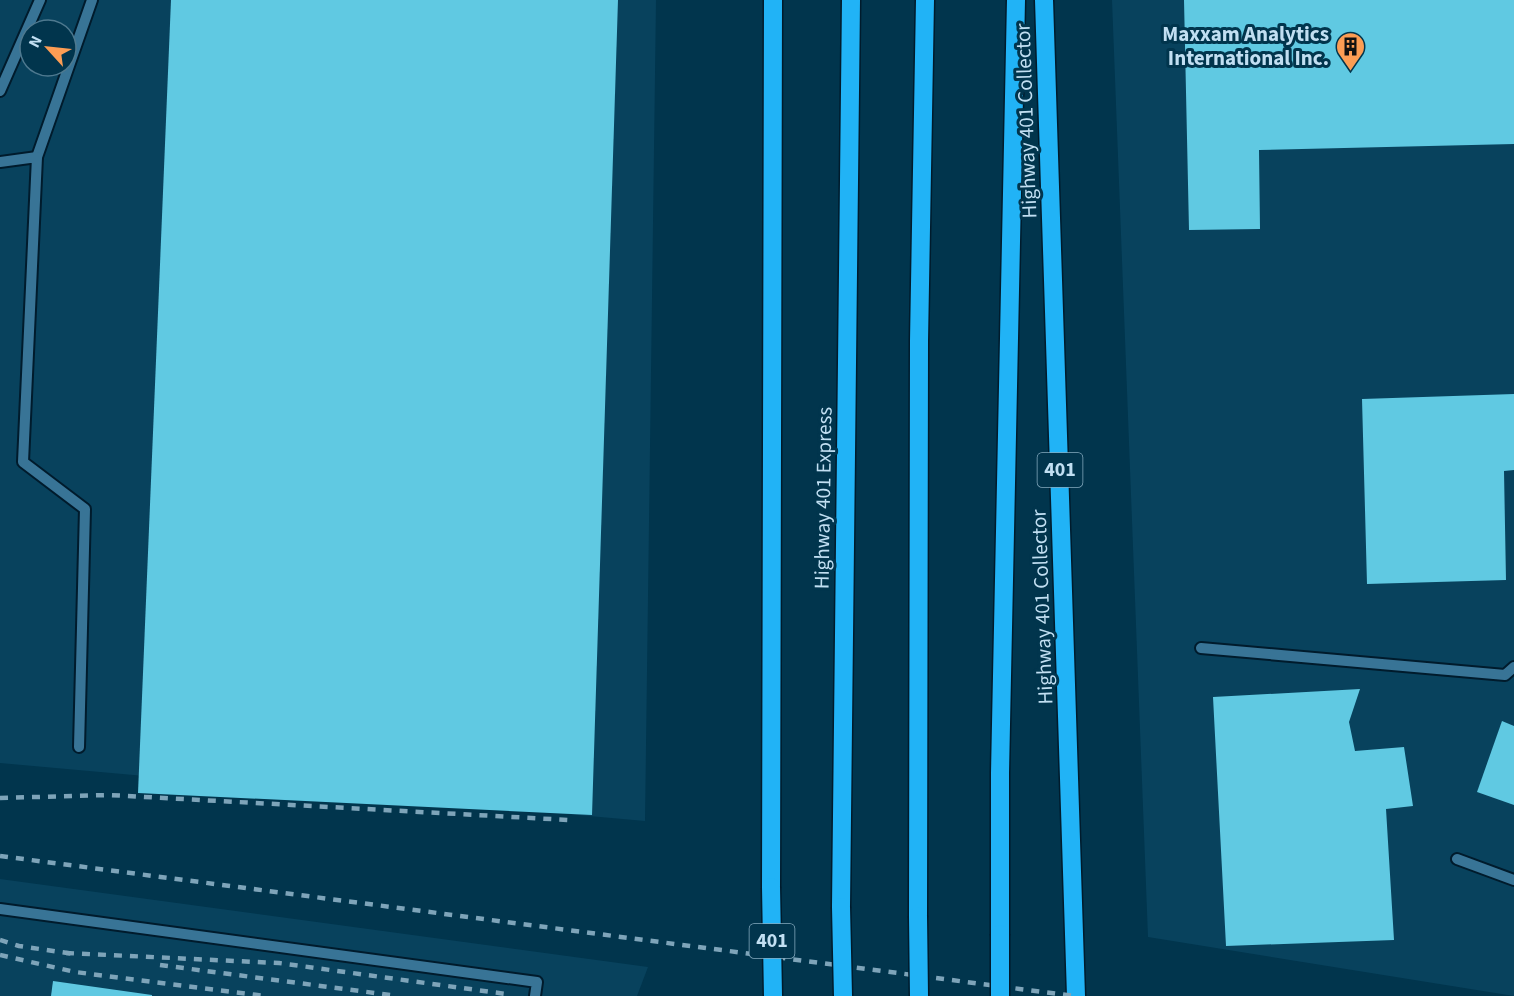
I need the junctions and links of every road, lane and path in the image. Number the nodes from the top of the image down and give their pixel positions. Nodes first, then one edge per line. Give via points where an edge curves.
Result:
1 (40, 0) edge
2 (92, 0) edge
3 (773, 0) edge
4 (851, 0) edge
5 (925, 0) edge
6 (1016, 0) edge
7 (1044, 0) edge
8 (0, 91) edge
9 (37, 157) junction
10 (0, 162) edge
11 (1201, 648) dead end
12 (1514, 666) edge
13 (80, 747) dead end
14 (1457, 859) dead end
15 (1514, 880) edge
16 (0, 909) edge
17 (535, 996) edge
18 (773, 996) edge
19 (843, 996) edge
20 (919, 996) edge
21 (1000, 996) edge
22 (1076, 996) edge

1 - 8 lane
2 - 9 lane
3 - 18 highway, 401, bridge
4 - 19 highway, Highway 401 Express, bridge
5 - 20 highway, bridge via 919,341
6 - 21 highway, bridge via 1000,773
7 - 22 highway, Highway 401 Collector / 401
9 - 10 lane
9 - 13 lane via 23,462 85,509
11 - 12 lane via 1505,675
14 - 15 lane
16 - 17 lane via 537,982

